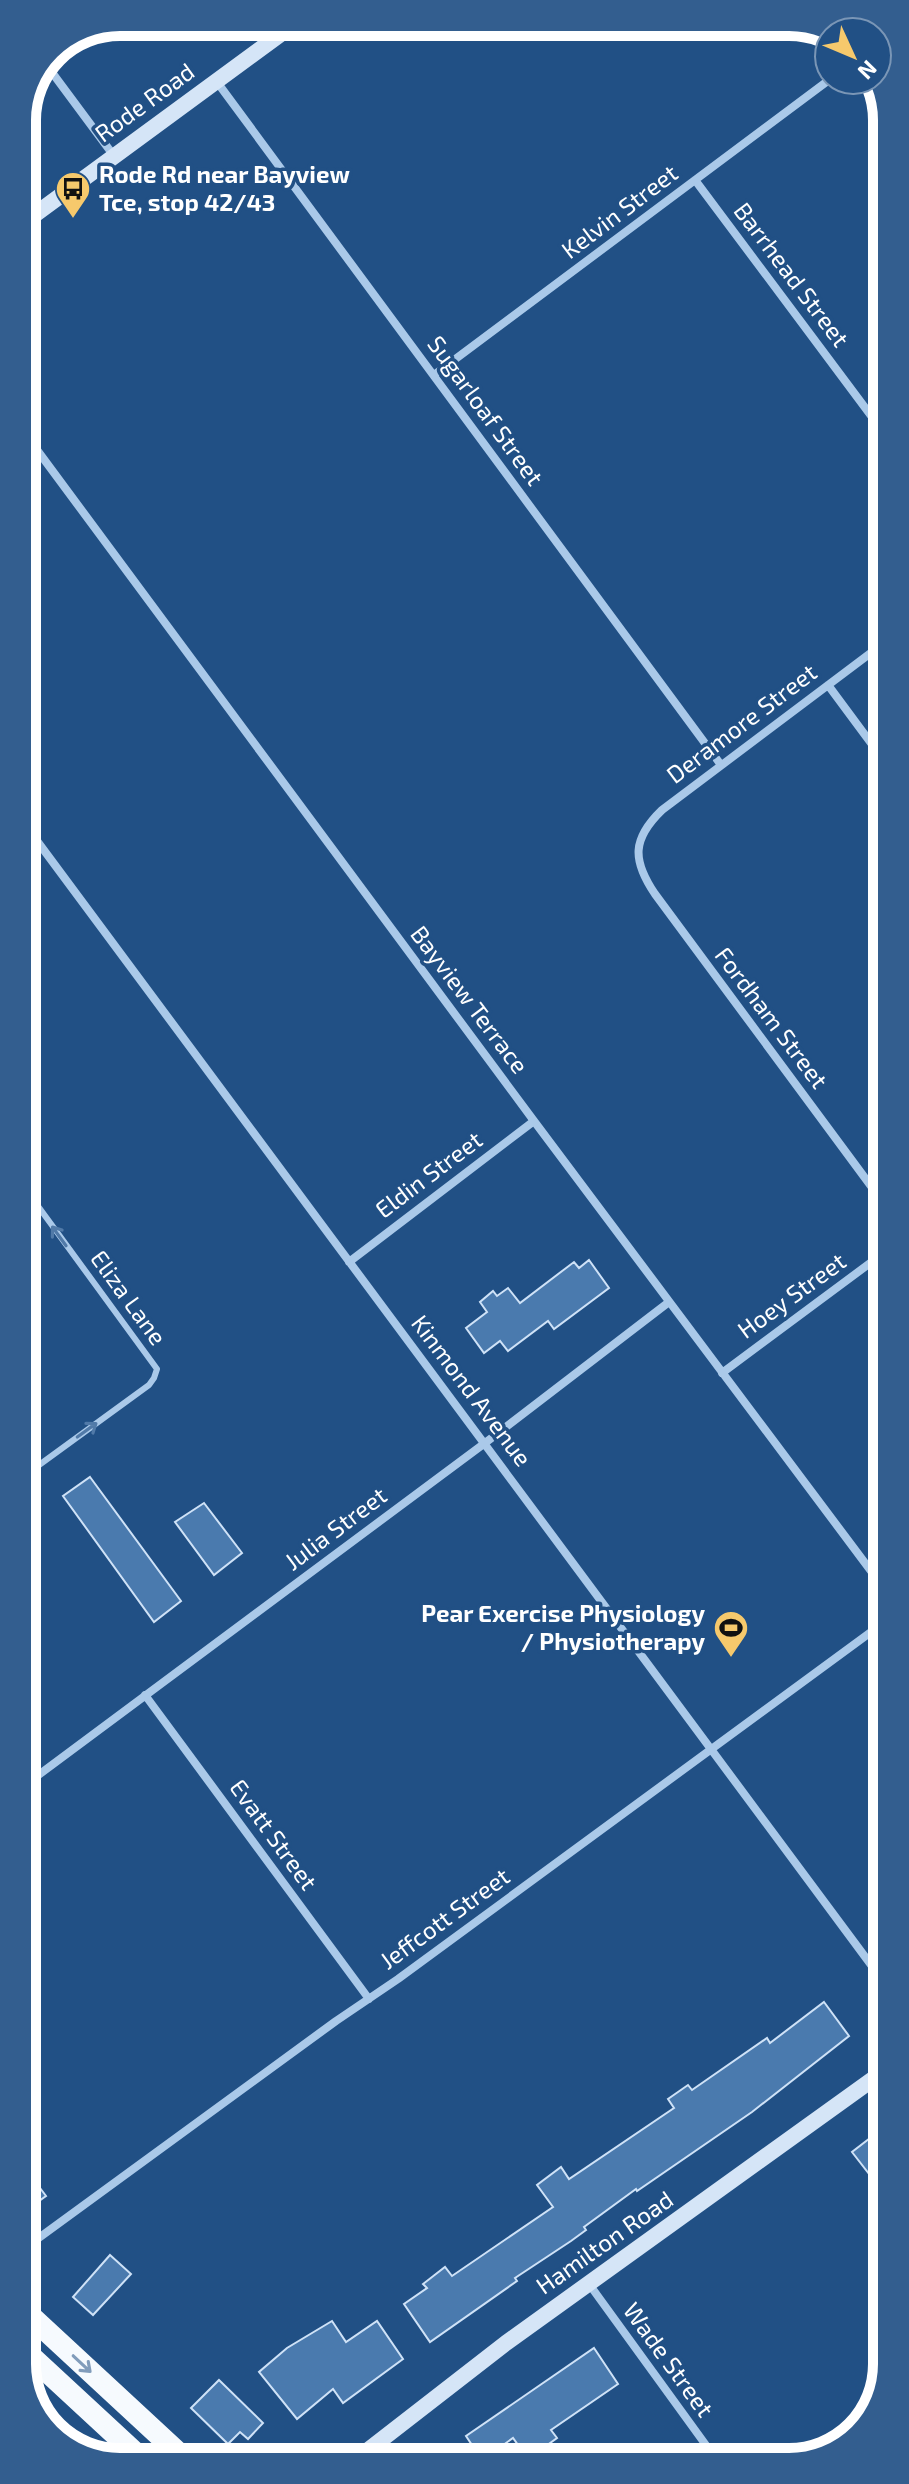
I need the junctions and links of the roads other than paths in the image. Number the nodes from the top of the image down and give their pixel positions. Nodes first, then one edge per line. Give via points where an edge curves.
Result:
1 (278, 36) edge
2 (51, 72) edge
3 (216, 81) junction
4 (813, 92) edge
5 (114, 156) junction
6 (695, 180) junction
7 (36, 214) edge
8 (434, 375) junction
9 (873, 418) edge
10 (36, 449) edge
11 (873, 651) edge
12 (828, 685) junction
13 (873, 746) edge
14 (721, 765) junction
15 (36, 840) edge
16 (637, 849) joint
17 (534, 1121) junction
18 (873, 1189) edge
19 (36, 1203) edge
20 (873, 1261) edge
21 (349, 1262) junction
22 (669, 1302) junction
23 (722, 1373) junction
24 (485, 1443) junction
25 (36, 1467) edge
26 (873, 1574) edge
27 (873, 1631) edge
28 (145, 1695) junction
29 (711, 1749) junction
30 (36, 1777) edge
31 (873, 1967) edge
32 (369, 1999) junction
33 (873, 2079) edge
34 (36, 2240) edge
35 (588, 2284) junction
36 (36, 2321) edge
37 (36, 2361) edge
38 (130, 2448) edge
39 (175, 2448) edge
40 (370, 2448) edge
41 (708, 2448) edge

1 - 3 main road, Rode Road
2 - 5 street
3 - 5 main road, Rode Road
3 - 8 street, Sugarloaf Street
4 - 6 street, Kelvin Street
5 - 7 main road, Rode Road
6 - 8 street, Kelvin Street
6 - 9 street, Barrhead Street
8 - 14 street, Sugarloaf Street
10 - 17 street, Bayview Terrace
11 - 12 street, Deramore Street
12 - 13 street
12 - 14 street, Deramore Street
14 - 16 street, Deramore Street via 652,819
15 - 21 street, Kinmond Avenue
16 - 18 street, Fordham Street via 641,870 655,894
17 - 21 street, Eldin Street
17 - 22 street, Bayview Terrace
25 -> 19 lane, Eliza Lane via 149,1385 157,1369
20 - 23 street, Hoey Street
21 - 24 street, Kinmond Avenue
22 - 23 street, Bayview Terrace
22 - 24 street, Julia Street
23 - 26 street, Bayview Terrace
24 - 28 street, Julia Street
24 - 29 street, Kinmond Avenue
27 - 29 street, Jeffcott Street
28 - 30 street, Julia Street
28 - 32 street, Evatt Street
29 - 31 street, Kinmond Avenue
29 - 32 street, Jeffcott Street
32 - 34 street, Jeffcott Street
33 - 35 main road, Hamilton Road
35 - 40 main road, Hamilton Road
35 - 41 street, Wade Street
36 -> 39 highway
37 - 38 highway

